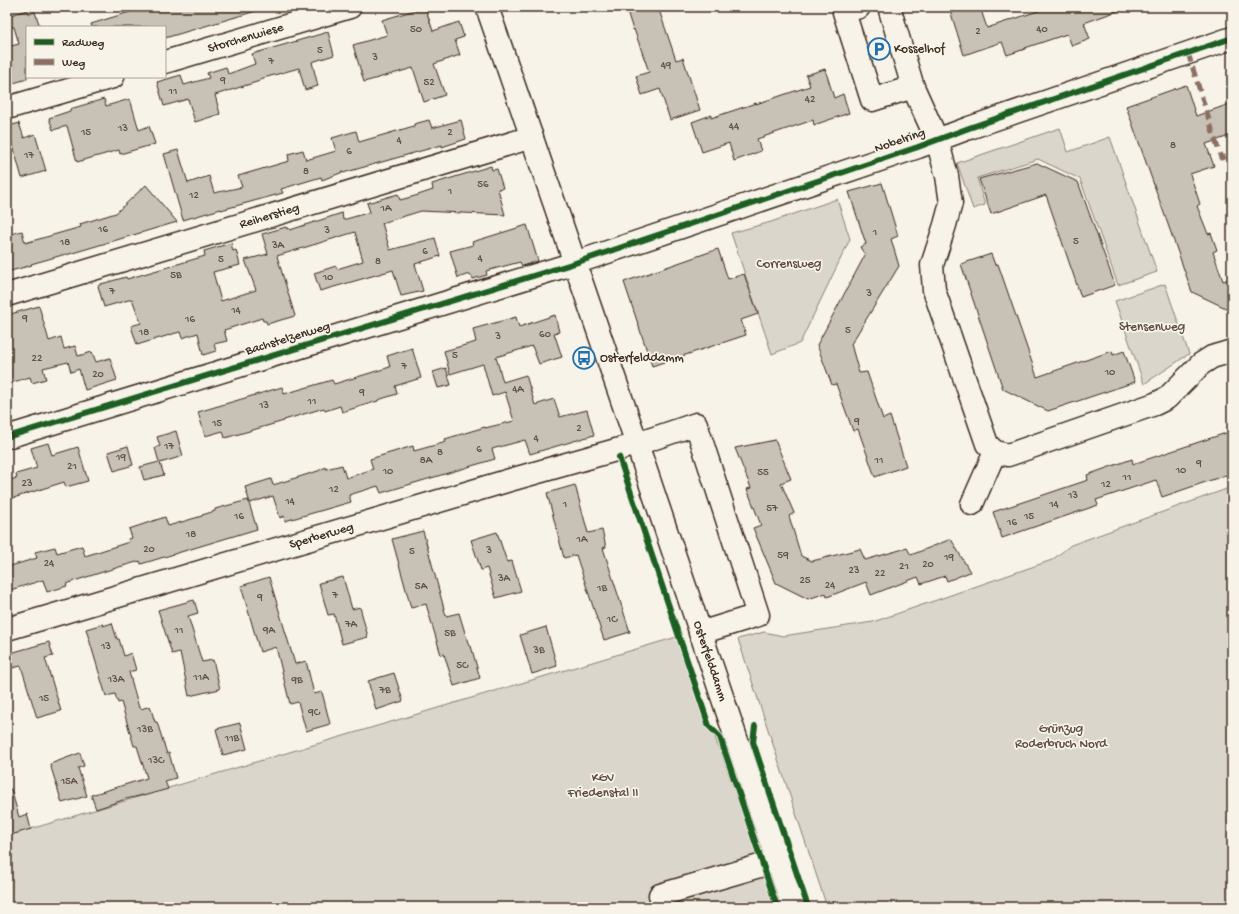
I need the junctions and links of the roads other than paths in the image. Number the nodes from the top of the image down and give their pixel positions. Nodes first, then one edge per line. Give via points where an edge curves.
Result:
1 (350, 7) edge
2 (487, 7) edge
3 (859, 7) edge
4 (889, 7) edge
5 (1232, 38) edge
6 (166, 62) edge
7 (110, 78) edge
8 (913, 87) junction
9 (7, 108) edge
10 (532, 137) junction
11 (937, 140) junction
12 (575, 263) junction
13 (7, 295) edge
14 (1232, 350) edge
15 (7, 436) edge
16 (636, 444) junction
17 (995, 452) junction
18 (972, 504) dead end
19 (7, 629) edge
20 (700, 633) junction
21 (777, 861) junction
22 (660, 895) dead end
23 (793, 907) edge

1 - 6 street, Storchenwiese
2 - 10 street, Osterfelddamm
3 - 8 street via 844,12 872,100
4 - 8 street
5 - 11 street, Nobelring
7 - 9 street
8 - 11 street
10 - 12 street, Osterfelddamm
10 - 13 street, Reiherstieg
11 - 12 street, Nobelring
11 - 17 street via 951,203 932,265 934,290 987,444
12 - 15 street, Bachstelzenweg
12 - 16 street, Osterfelddamm
14 - 17 street via 1201,364 1168,398 1155,404 1008,455
16 - 19 street, Sperberweg
16 - 20 street, Osterfelddamm
16 - 20 street, Sperberweg via 696,424 758,615
17 - 18 street
20 - 21 street, Osterfelddamm
21 - 22 street
21 - 23 street, Osterfelddamm

